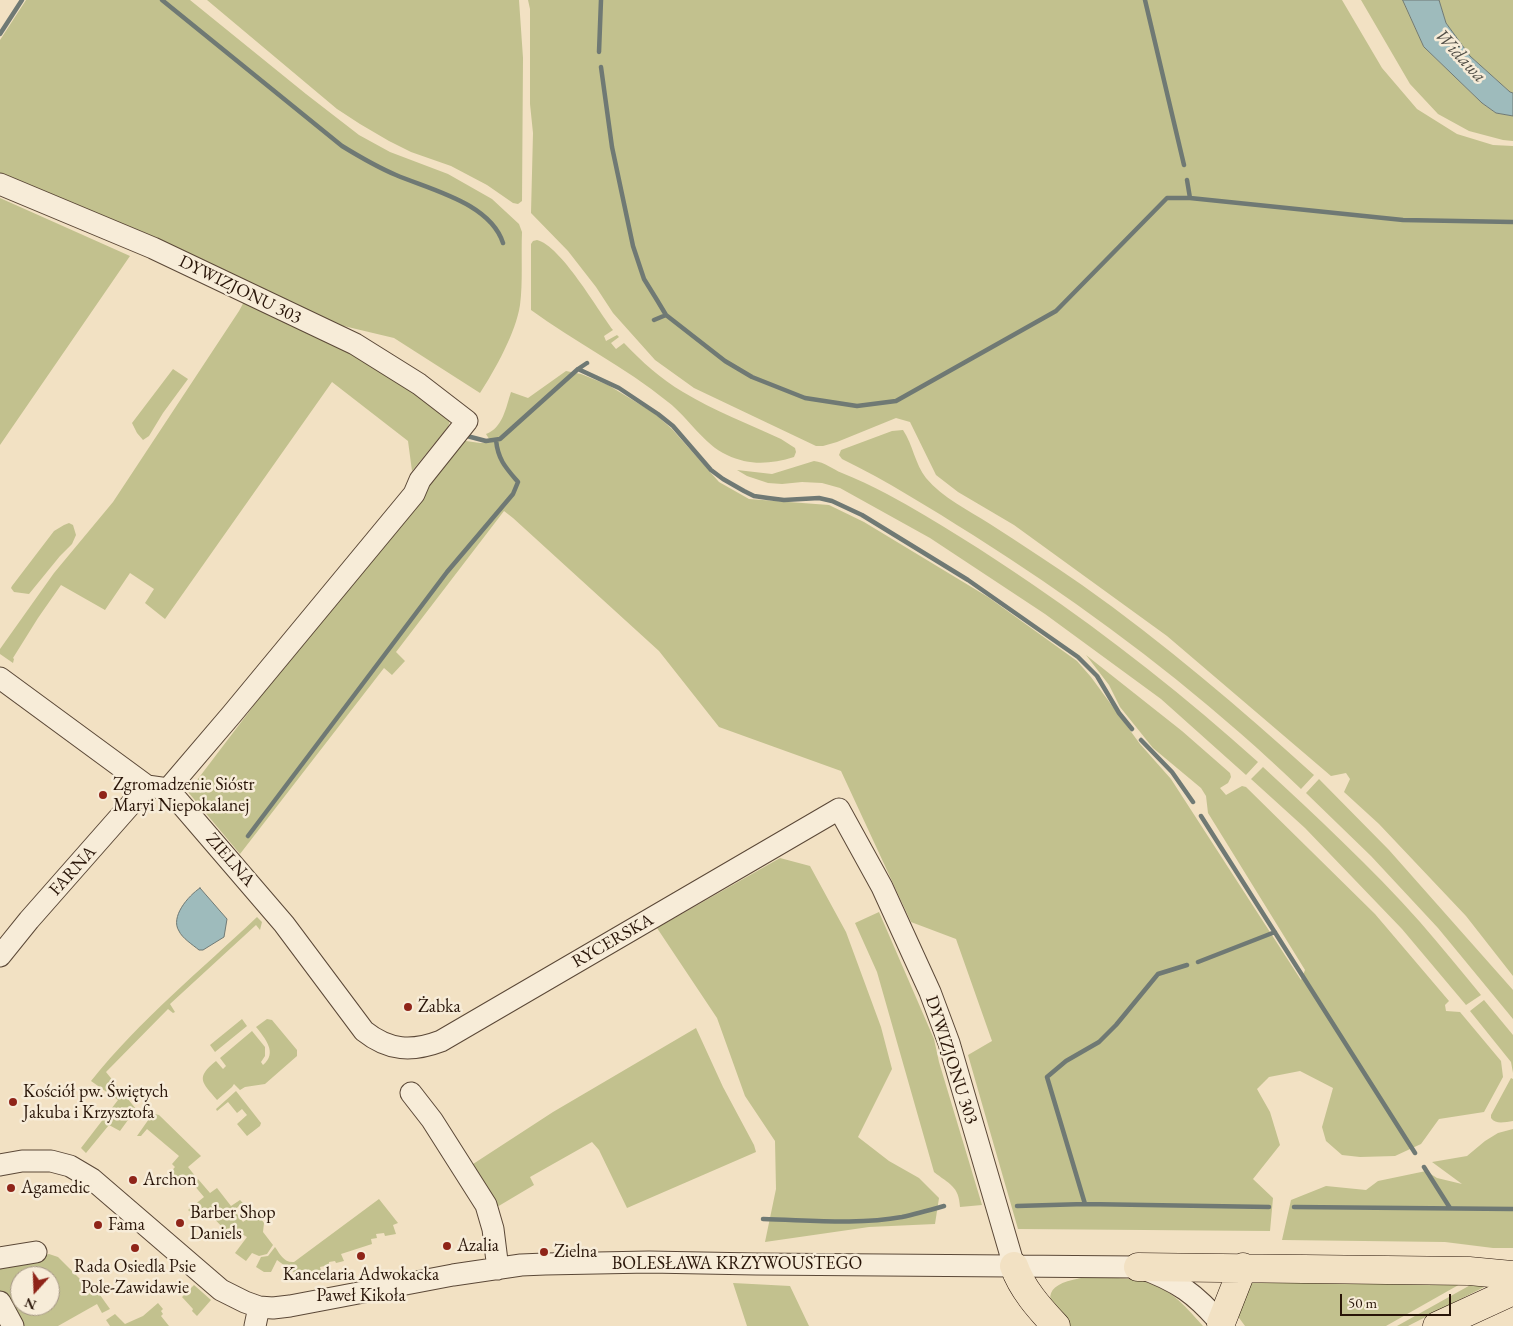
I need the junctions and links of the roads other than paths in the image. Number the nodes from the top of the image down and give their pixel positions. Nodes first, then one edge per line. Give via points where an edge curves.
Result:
1 (0, 184) edge
2 (0, 678) edge
3 (147, 786) junction
4 (168, 789) junction
5 (839, 809) joint
6 (0, 956) edge
7 (381, 1042) joint
8 (411, 1093) dead end
9 (0, 1165) edge
10 (36, 1252) dead end
11 (0, 1258) edge
12 (1014, 1266) junction
13 (1055, 1267) junction
14 (1138, 1267) junction
15 (1243, 1267) junction
16 (498, 1269) junction
17 (1513, 1274) edge
18 (1513, 1291) edge
19 (0, 1302) edge
20 (1037, 1305) junction
21 (257, 1317) edge
22 (1222, 1325) edge
23 (13, 1326) edge
24 (1056, 1326) edge
25 (1437, 1326) edge

1 - 4 street, DYWIZJONU 303 via 153,248 355,344 418,384 467,421 420,480 414,494
2 - 3 street
3 - 4 street
3 - 6 street, FARNA
4 - 7 street, ZIELNA via 284,924 364,1031
5 - 7 street, RYCERSKA via 441,1041 424,1047 405,1048
5 - 12 street, DYWIZJONU 303 via 882,887 930,992 949,1043
8 - 16 street via 486,1205
9 - 21 street, BOLESŁAWA KRZYWOUSTEGO via 41,1161 70,1166 92,1179 221,1290 245,1302
10 - 11 street
12 - 13 street, BOLESŁAWA KRZYWOUSTEGO
12 - 16 street, BOLESŁAWA KRZYWOUSTEGO via 649,1262 537,1264
12 - 20 main road
13 - 14 street, BOLESŁAWA KRZYWOUSTEGO
13 - 20 street via 1037,1286
14 - 15 main road
14 - 22 street via 1181,1285 1198,1298
15 - 17 main road
15 - 22 main road
16 - 21 street, BOLESŁAWA KRZYWOUSTEGO via 290,1306
18 - 25 main road
19 - 23 street
20 - 24 main road

